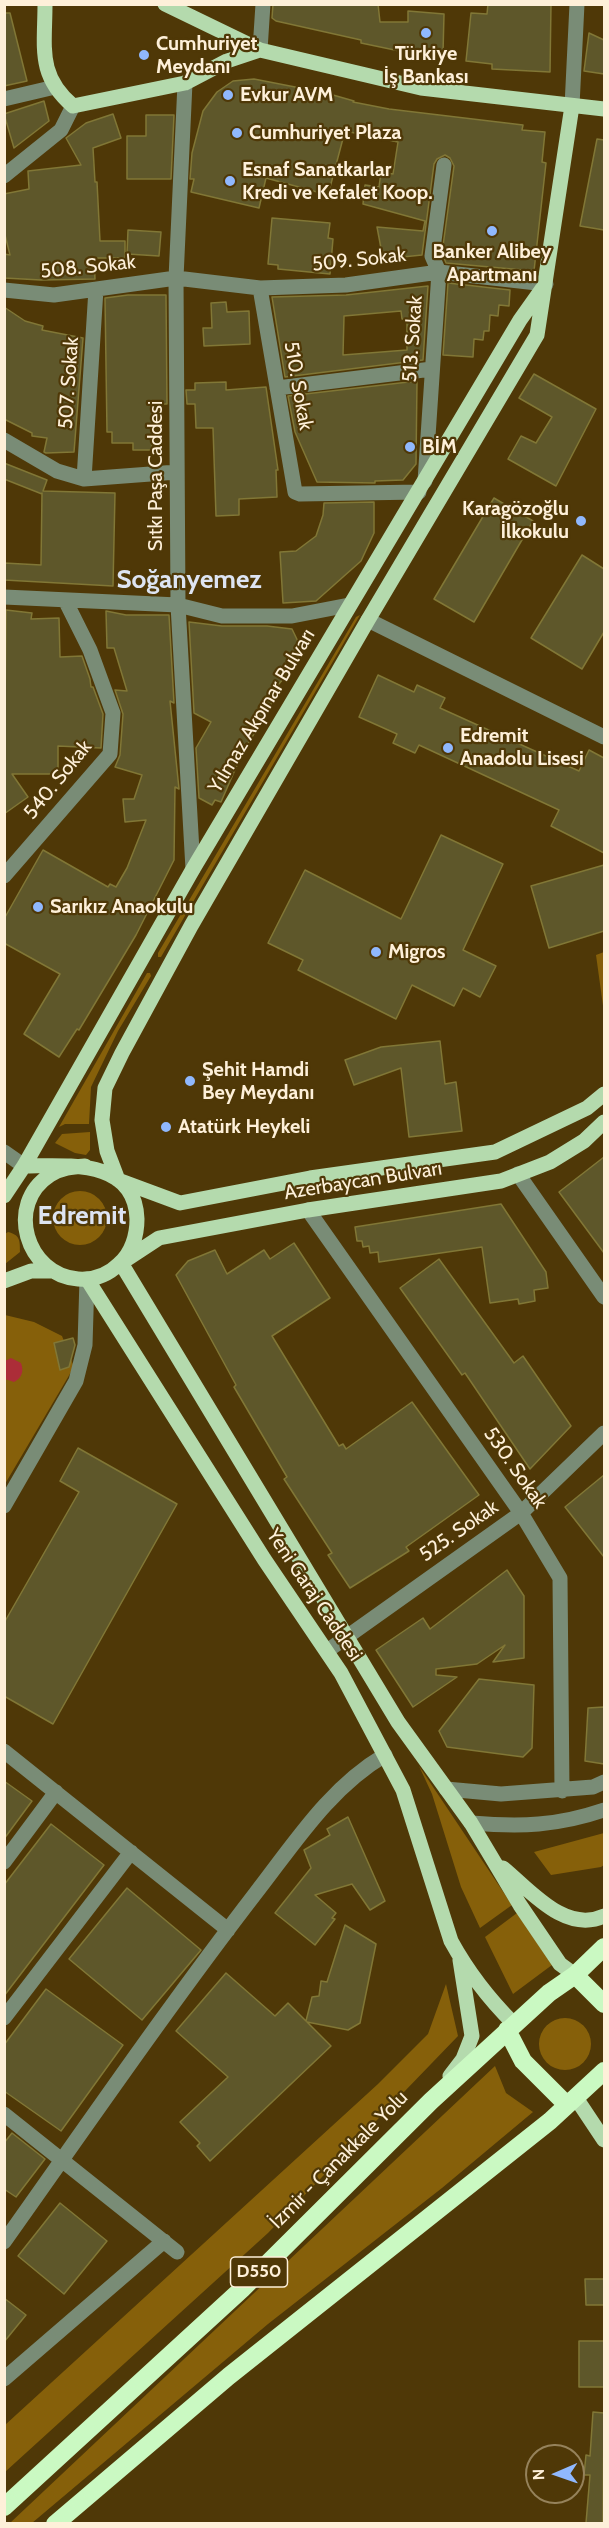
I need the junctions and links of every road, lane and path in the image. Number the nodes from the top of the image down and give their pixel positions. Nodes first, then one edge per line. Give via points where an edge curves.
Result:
1 (45, 4) edge
2 (165, 4) edge
3 (263, 4) edge
4 (577, 4) edge
5 (260, 50) junction
6 (185, 83) junction
7 (55, 87) junction
8 (4, 99) edge
9 (73, 106) junction
10 (572, 106) junction
11 (604, 109) edge
12 (444, 165) dead end
13 (4, 176) edge
14 (439, 272) junction
15 (176, 278) junction
16 (546, 284) junction
17 (260, 288) junction
18 (96, 289) junction
19 (4, 290) edge
20 (432, 369) junction
21 (277, 388) junction
22 (4, 440) edge
23 (177, 472) junction
24 (84, 479) junction
25 (422, 487) junction
26 (4, 597) edge
27 (65, 600) junction
28 (178, 605) junction
29 (349, 605) junction
30 (368, 620) junction
31 (604, 737) edge
32 (193, 869) junction
33 (4, 876) edge
34 (604, 1094) edge
35 (604, 1122) edge
36 (4, 1152) edge
37 (24, 1166) junction
38 (85, 1166) junction
39 (518, 1174) junction
40 (118, 1180) junction
41 (4, 1196) edge
42 (308, 1210) junction
43 (24, 1222) junction
44 (121, 1263) junction
45 (51, 1271) junction
46 (87, 1279) junction
47 (4, 1281) edge
48 (604, 1297) edge
49 (604, 1433) edge
50 (4, 1506) edge
51 (522, 1513) junction
52 (346, 1637) junction
53 (327, 1651) junction
54 (4, 1751) edge
55 (385, 1755) junction
56 (604, 1782) edge
57 (446, 1789) junction
58 (562, 1791) junction
59 (56, 1792) junction
60 (604, 1810) edge
61 (471, 1823) junction
62 (131, 1852) junction
63 (494, 1859) junction
64 (4, 1862) edge
65 (604, 1916) edge
66 (228, 1930) junction
67 (604, 1947) edge
68 (460, 1957) junction
69 (575, 1975) junction
70 (604, 2004) edge
71 (4, 2018) edge
72 (510, 2027) junction
73 (604, 2071) edge
74 (431, 2101) junction
75 (572, 2101) junction
76 (4, 2114) edge
77 (604, 2140) edge
78 (62, 2160) junction
79 (164, 2241) junction
80 (4, 2242) edge
81 (177, 2252) dead end
82 (4, 2379) edge
83 (4, 2507) edge
84 (55, 2523) edge

1 - 7 main road via 45,66
2 - 5 main road
3 - 5 street
4 - 10 street
5 - 6 main road via 227,61
5 - 10 main road via 421,88
6 - 9 main road
6 - 15 street, Sıtkı Paşa Caddesi
7 - 8 street
7 - 9 main road
9 - 13 street via 61,130
10 - 11 main road
10 - 16 main road, Yılmaz Akpınar Bulvarı
12 - 14 street, 513. Sokak via 432,256
14 - 16 street, 509. Sokak
14 - 17 street, 509. Sokak via 346,285
14 - 20 street, 513. Sokak
15 - 17 street, 509. Sokak
15 - 18 street, 508. Sokak
15 - 23 street, Sıtkı Paşa Caddesi
16 - 25 main road, Yılmaz Akpınar Bulvarı via 514,330
16 - 30 main road, Yılmaz Akpınar Bulvarı via 537,335
17 - 21 street, 510. Sokak
18 - 19 street, 508. Sokak via 54,295
18 - 24 street, 507. Sokak
20 - 21 street
20 - 25 street, 513. Sokak
21 - 25 street, 510. Sokak via 295,492 300,495
22 - 24 street via 57,471
23 - 24 street
23 - 28 street, Sıtkı Paşa Caddesi
25 - 29 main road, Yılmaz Akpınar Bulvarı
26 - 27 street
27 - 28 street
27 - 33 street, 540. Sokak via 90,650 113,713 110,754
28 - 29 street via 222,616 292,616
28 - 32 street, Sıtkı Paşa Caddesi
29 - 32 main road, Yılmaz Akpınar Bulvarı
30 - 31 street
30 - 40 main road, Yılmaz Akpınar Bulvarı via 191,926 105,1088 102,1120 107,1151
32 - 37 main road, Yılmaz Akpınar Bulvarı
34 - 40 main road, Azerbaycan Bulvarı via 587,1108 495,1152 310,1178 180,1203
35 - 39 main road, Azerbaycan Bulvarı via 584,1141 550,1162
36 - 37 street
37 - 38 main road
37 - 41 main road, Yılmaz Akpınar Bulvarı
37 - 43 main road
38 - 40 main road via 103,1170
38 - 43 main road via 50,1175 27,1204
39 - 42 main road, Azerbaycan Bulvarı via 501,1181
39 - 48 street
40 - 44 main road via 130,1194 137,1230 132,1248
42 - 44 main road, Azerbaycan Bulvarı via 159,1238
42 - 51 street, 530. Sokak
43 - 45 main road via 27,1241 36,1258
44 - 46 main road via 105,1274
44 - 52 main road, Yeni Garaj Caddesi
45 - 46 main road via 68,1278
45 - 47 main road via 31,1271
46 - 50 street via 85,1345 76,1381
46 - 53 main road, Yeni Garaj Caddesi via 264,1559
49 - 51 street, 525. Sokak
51 - 52 street, 525. Sokak
51 - 58 street, 530. Sokak via 560,1578
52 - 53 street, 525. Sokak
52 - 57 main road, Yeni Garaj Caddesi via 398,1722
53 - 55 main road, Yeni Garaj Caddesi
54 - 59 street
55 - 66 street via 360,1770 327,1802
55 - 68 main road, Yeni Garaj Caddesi via 403,1790
56 - 58 street
57 - 58 street via 501,1794
57 - 61 main road, Yeni Garaj Caddesi
59 - 62 street
59 - 64 street
60 - 61 street via 573,1821 516,1827
61 - 63 main road, Yeni Garaj Caddesi
62 - 66 street
62 - 71 street
63 - 65 main road via 550,1910 565,1917 596,1920
63 - 69 main road via 560,1964
66 - 78 street
67 - 69 highway, İzmir - Çanakkale Yolu / D550
68 - 72 main road
68 - 74 main road via 472,2036 463,2059
69 - 70 highway
69 - 72 highway, İzmir - Çanakkale Yolu / D550
72 - 74 highway, İzmir - Çanakkale Yolu / D550
72 - 75 highway via 523,2061
73 - 75 highway
74 - 83 highway, İzmir - Çanakkale Yolu / D550 via 242,2289
75 - 77 main road
75 - 84 highway via 228,2376
76 - 78 street
78 - 79 street
78 - 80 street
79 - 81 street
79 - 82 street

